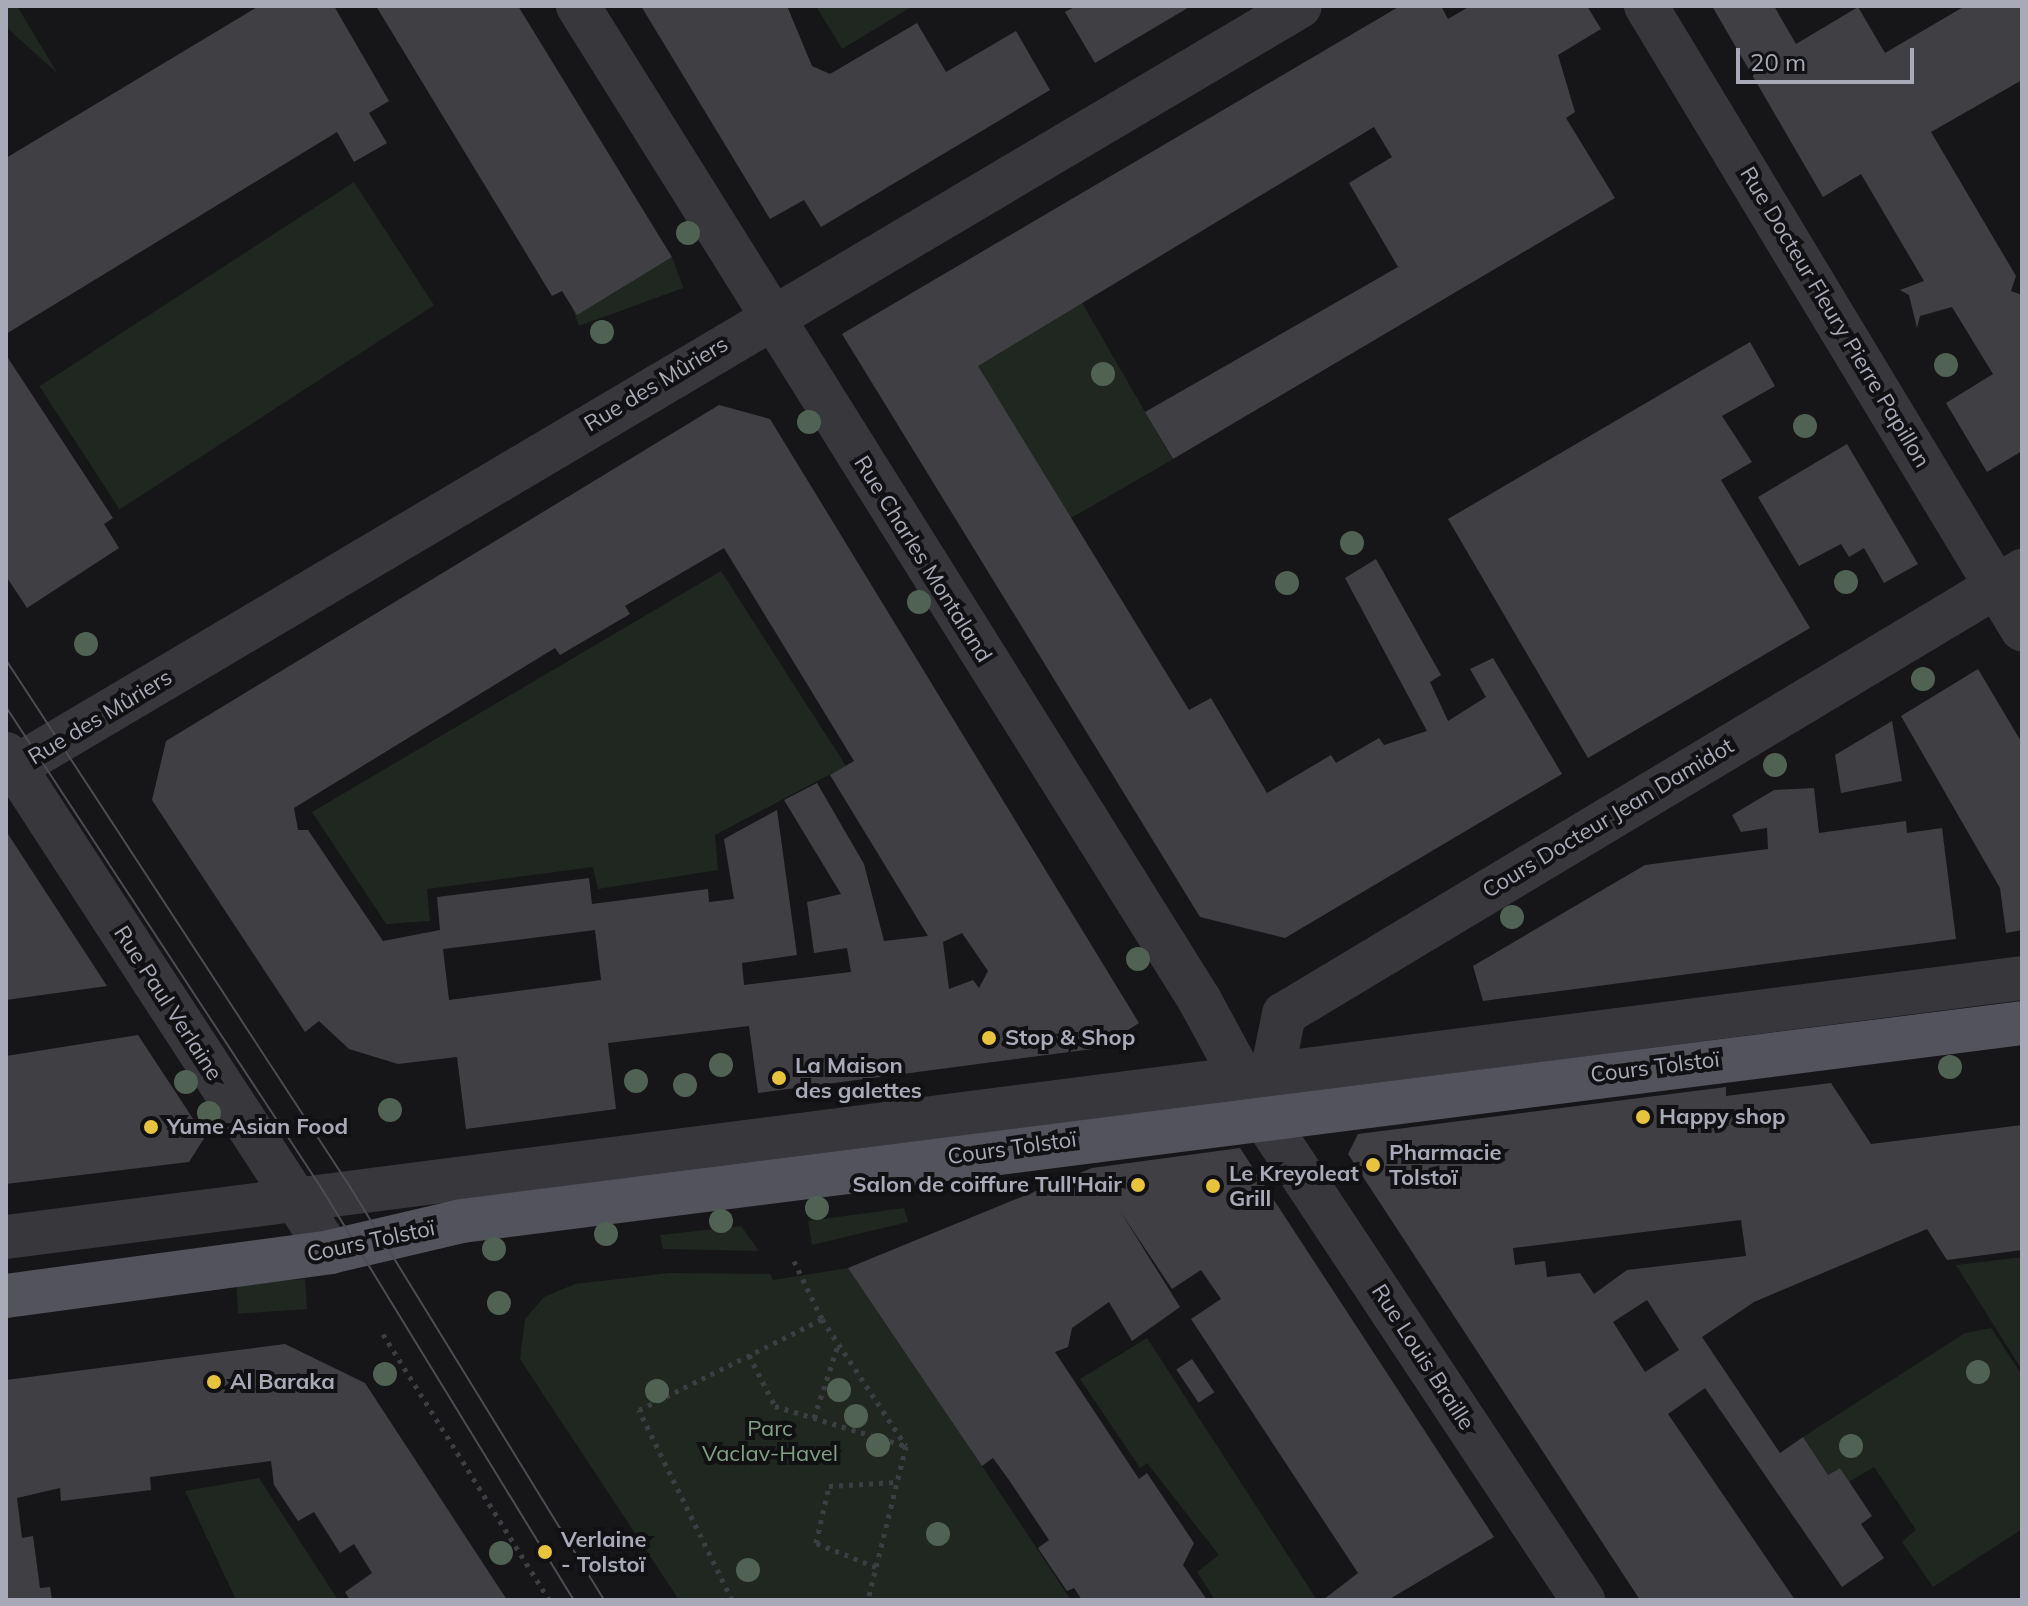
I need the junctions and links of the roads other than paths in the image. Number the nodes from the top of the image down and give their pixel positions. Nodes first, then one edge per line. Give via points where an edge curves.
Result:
1 (578, 6) edge
2 (1300, 6) edge
3 (1646, 6) edge
4 (770, 315) junction
5 (2009, 578) edge
6 (2022, 629) edge
7 (10, 761) edge
8 (2022, 978) edge
9 (2022, 1023) edge
10 (1257, 1074) junction
11 (1262, 1115) junction
12 (295, 1199) junction
13 (6, 1237) edge
14 (330, 1252) junction
15 (6, 1296) edge
16 (1583, 1600) edge

1 - 4 street, Rue Charles Montaland
2 - 4 street, Rue des Mûriers
3 - 5 street, Rue Docteur Fleury Pierre Papillon
4 - 7 street, Rue des Mûriers
4 - 10 street, Rue Charles Montaland
5 - 6 street, Rue Docteur Fleury Pierre Papillon
5 - 10 street, Cours Docteur Jean Damidot via 1284,1014
7 - 12 street, Rue Paul Verlaine
8 - 10 street, Cours Tolstoï
9 - 11 main road, Cours Tolstoï
10 - 11 street, Rue Charles Montaland
10 - 12 street, Cours Tolstoï
11 - 14 main road, Cours Tolstoï via 462,1221
11 - 16 street, Rue Louis Braille
12 - 13 street, Cours Tolstoï
12 - 14 street, Rue Paul Verlaine
14 - 15 main road, Cours Tolstoï

